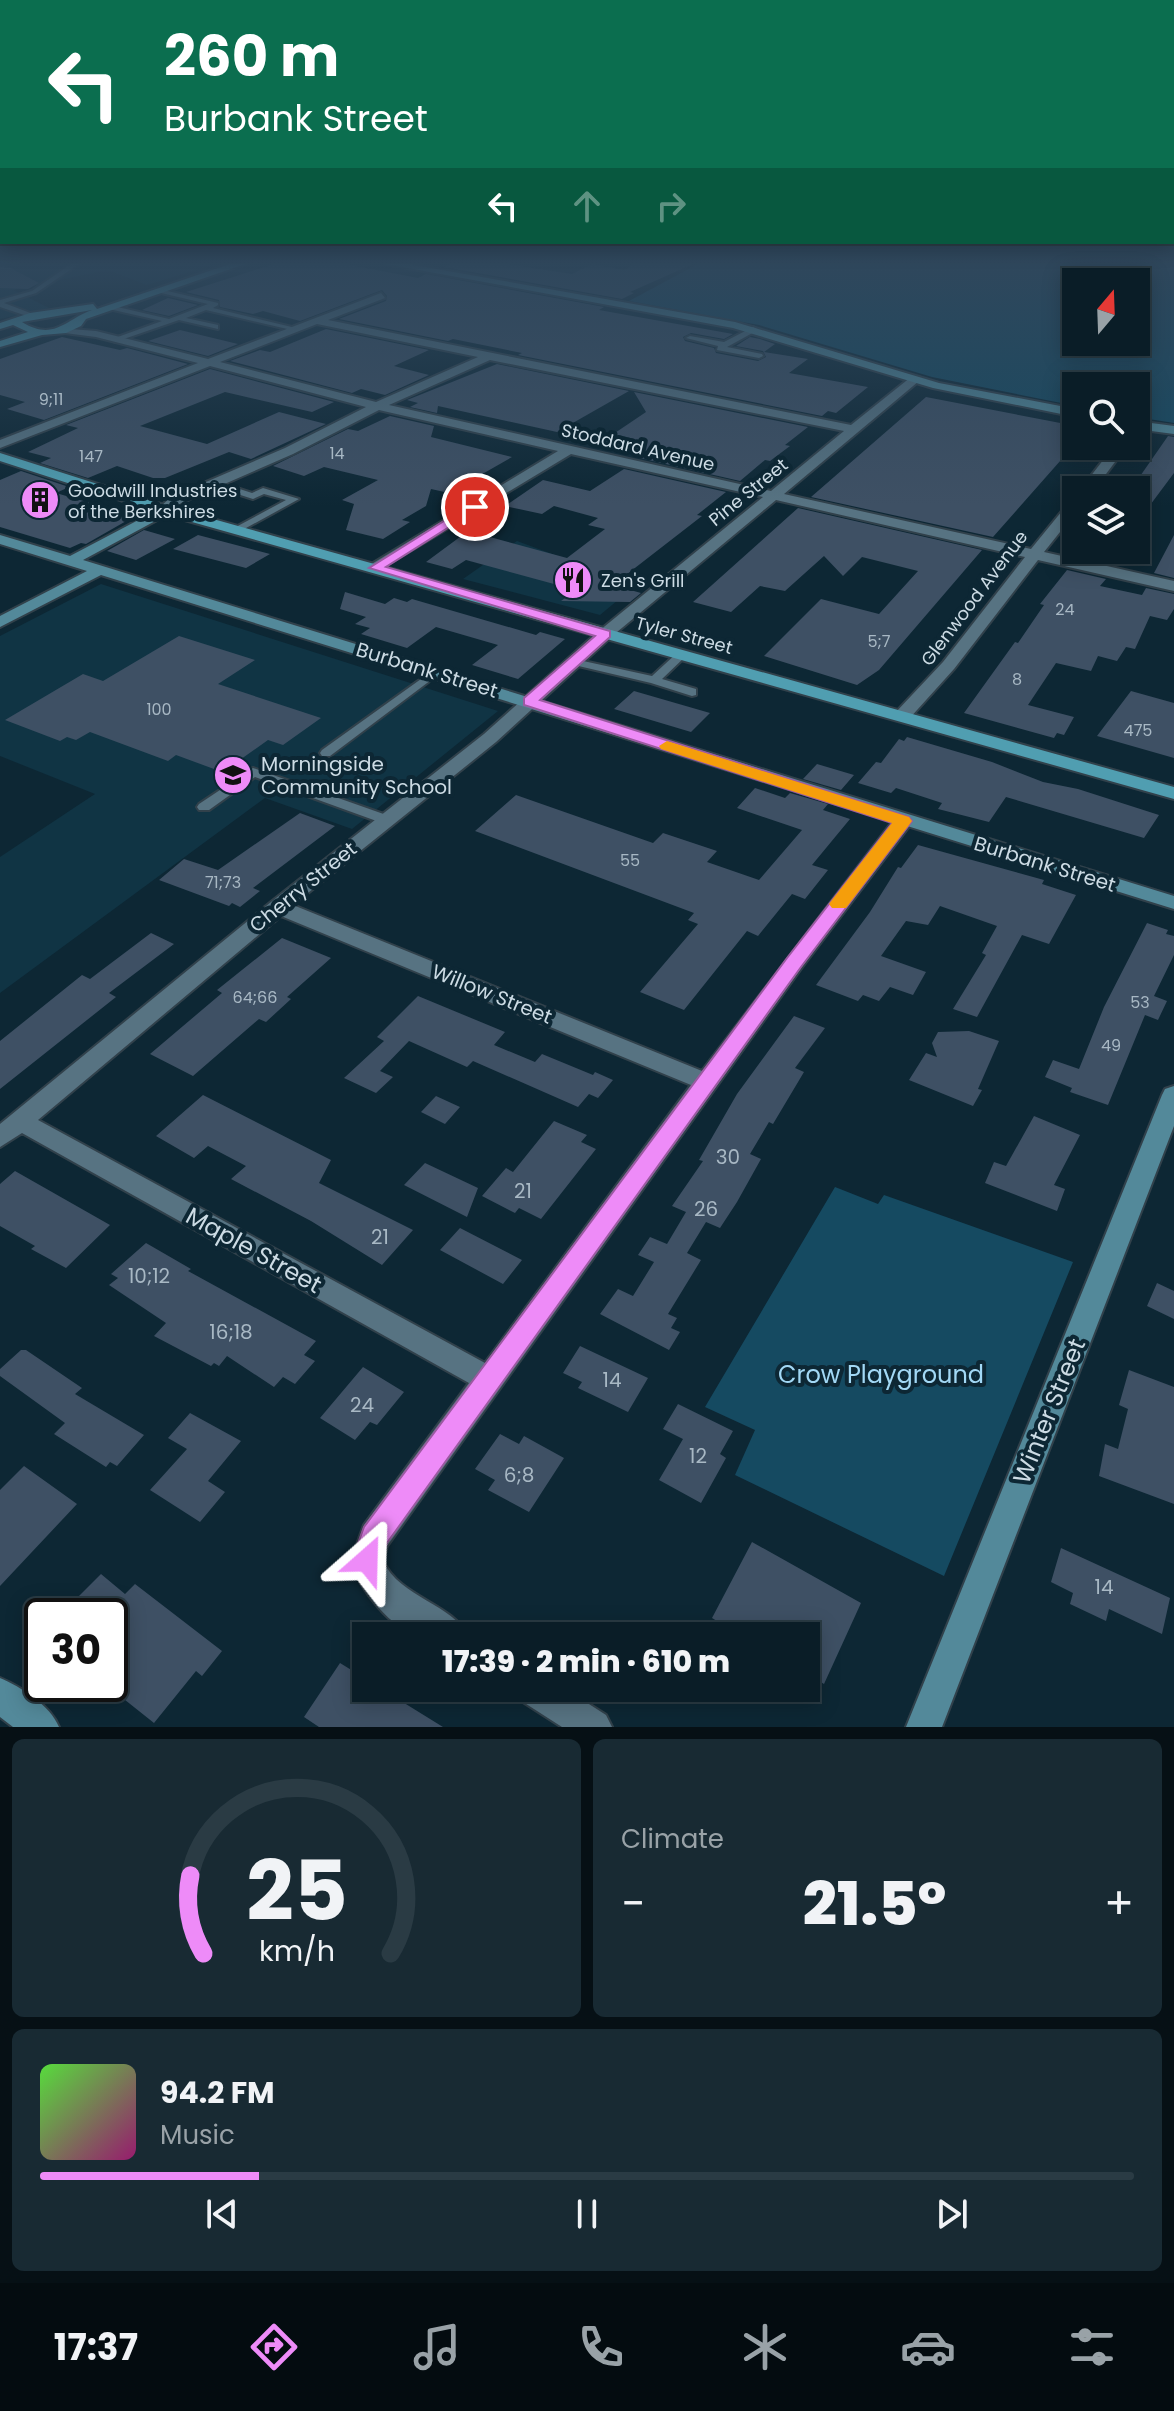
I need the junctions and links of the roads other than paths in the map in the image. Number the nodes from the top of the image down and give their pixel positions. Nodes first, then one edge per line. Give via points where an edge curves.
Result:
1 (136, 345) edge
2 (256, 345) edge
3 (428, 345) edge
4 (726, 345) edge
5 (804, 345) edge
6 (759, 356) dead end
7 (487, 357) junction
8 (208, 363) junction
9 (915, 379) junction
10 (377, 406) junction
11 (1062, 410) edge
12 (1150, 427) edge
13 (855, 430) junction
14 (1174, 430) edge
15 (0, 444) edge
16 (568, 450) junction
17 (0, 457) edge
18 (1110, 460) edge
19 (1098, 476) edge
20 (212, 483) junction
21 (772, 495) junction
22 (165, 510) junction
23 (1062, 519) edge
24 (237, 530) junction
25 (0, 539) edge
26 (1033, 553) junction
27 (71, 561) junction
28 (375, 568) junction
29 (100, 570) junction
30 (1174, 586) edge
31 (0, 622) edge
32 (605, 634) junction
33 (681, 655) junction
34 (574, 662) junction
35 (435, 672) junction
36 (654, 680) junction
37 (692, 692) dead end
38 (529, 702) junction
39 (902, 716) junction
40 (326, 753) dead end
41 (1174, 793) edge
42 (204, 807) dead end
43 (387, 820) junction
44 (903, 821) junction
45 (1174, 903) edge
46 (278, 907) junction
47 (706, 1082) junction
48 (1174, 1095) edge
49 (10, 1130) edge
50 (488, 1379) junction
51 (428, 1622) edge
52 (0, 1695) edge
53 (554, 1702) edge
54 (41, 1727) edge
55 (594, 1727) edge
56 (924, 1727) edge

1 - 8 street, Stoddard Avenue
2 - 8 street
3 - 7 street
4 - 6 lane via 720,348
5 - 9 street
7 - 10 street
7 - 13 street
8 - 10 street, Stoddard Avenue
8 - 15 street
9 - 11 street
9 - 13 street, Pine Street
10 - 16 street, Stoddard Avenue
10 - 20 street
12 - 14 street
13 - 21 street, Pine Street
16 - 21 street, Stoddard Avenue
16 - 28 street
17 - 22 main road, Tyler Street
18 - 19 street
20 - 22 street
20 - 24 lane via 253,496 263,491 294,499
21 - 26 street, Stoddard Avenue
21 - 32 street, Pine Street
22 - 24 main road, Tyler Street
22 - 27 street
23 - 26 street, Glenwood Avenue
24 - 28 main road, Tyler Street
25 - 27 street, Burbank Street
26 - 30 street, Stoddard Avenue
26 - 39 street, Glenwood Avenue via 937,681
27 - 29 street, Burbank Street
28 - 32 main road, Tyler Street
29 - 31 street
29 - 35 street, Burbank Street
32 - 33 main road, Tyler Street
32 - 34 street, Cherry Street
33 - 36 lane
33 - 39 main road, Tyler Street
34 - 36 lane
34 - 38 street, Cherry Street
35 - 38 street, Burbank Street
35 - 40 lane
36 - 37 lane
38 - 43 street, Cherry Street
38 - 44 street, Burbank Street
39 - 41 main road, Tyler Street
42 - 43 lane via 253,772
43 - 46 street, Cherry Street
44 - 45 street, Burbank Street
44 - 47 street
46 - 47 street, Willow Street
46 - 49 street, Cherry Street
47 - 50 street
48 - 56 street, Winter Street
49 - 50 street, Maple Street
50 - 51 street via 375,1536 367,1560 376,1583
52 - 54 street
53 - 55 street

